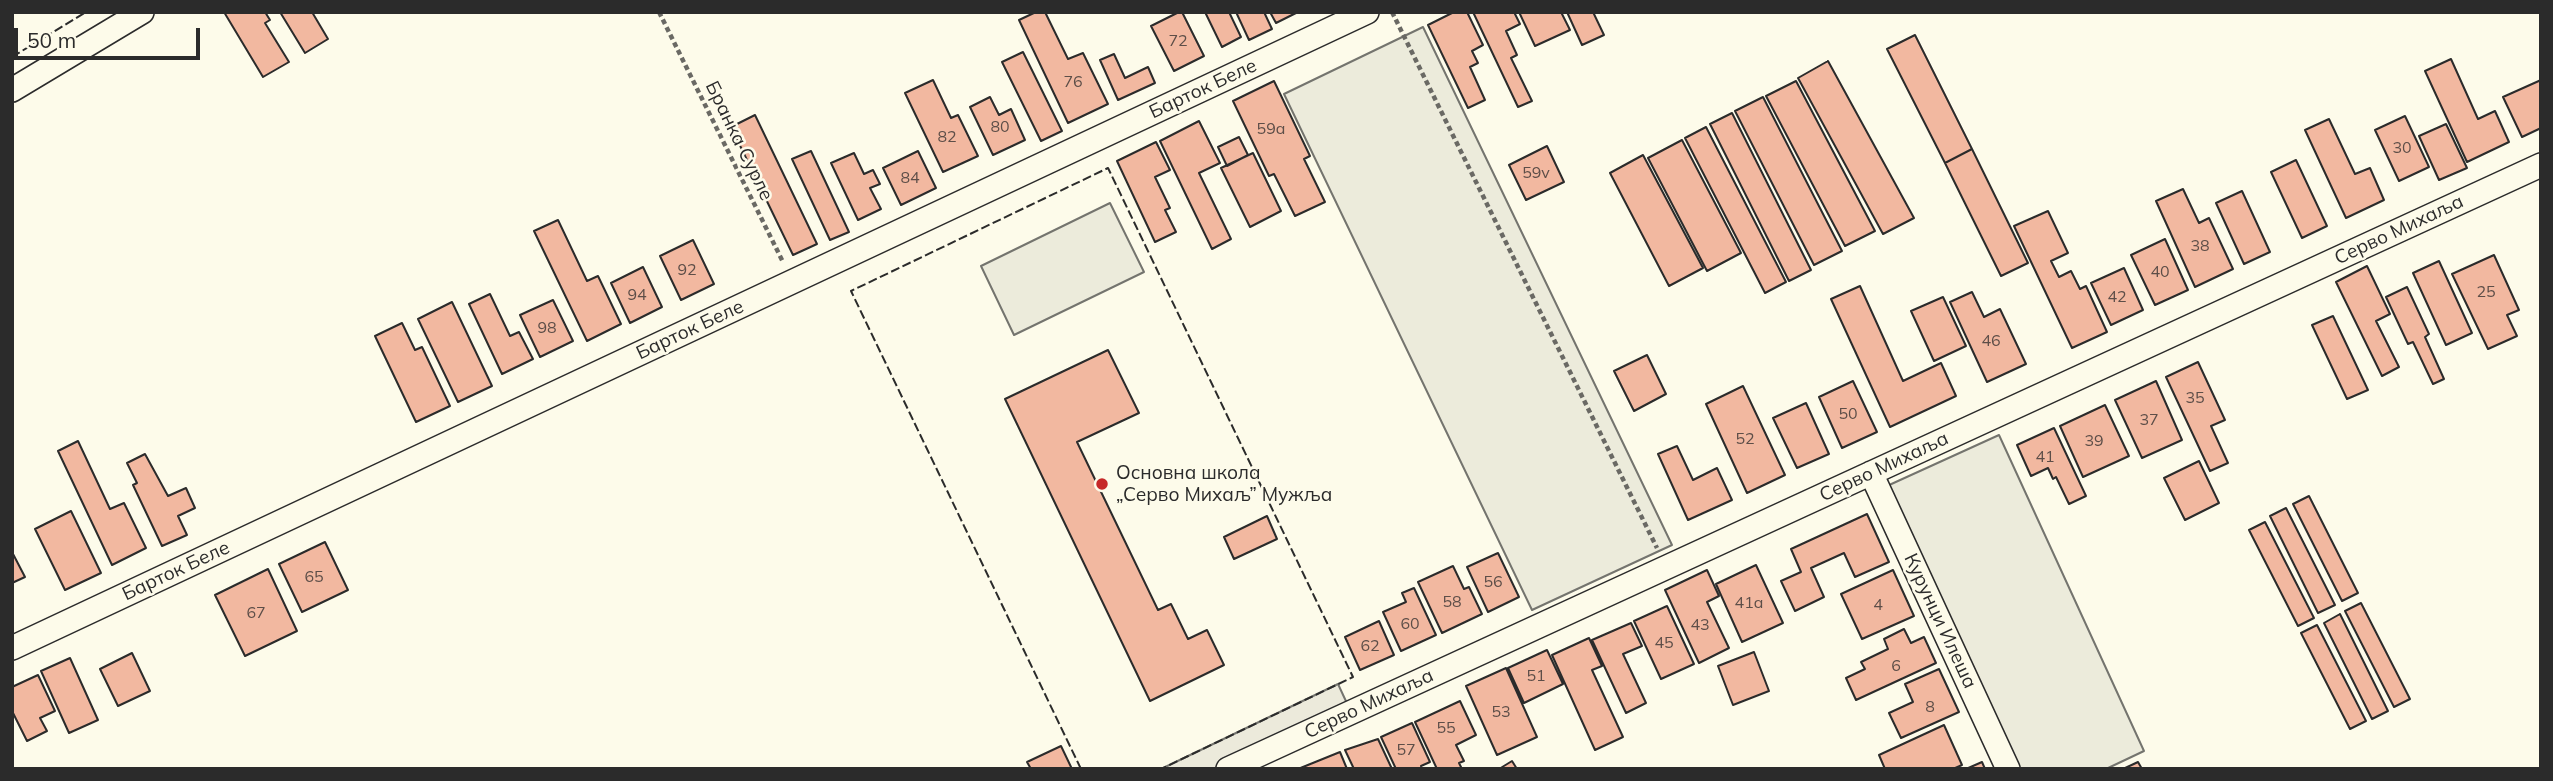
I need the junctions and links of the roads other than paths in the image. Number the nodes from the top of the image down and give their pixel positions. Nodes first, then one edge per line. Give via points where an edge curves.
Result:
1 (142, 12) edge
2 (1367, 12) edge
3 (12, 90) edge
4 (2541, 165) edge
5 (1871, 473) junction
6 (12, 648) edge
7 (1228, 769) edge
8 (2008, 769) edge

1 - 3 street
2 - 6 street, Барток Беле
4 - 5 street, Серво Михаља
5 - 7 street, Серво Михаља
5 - 8 street, Курунци Илеша

